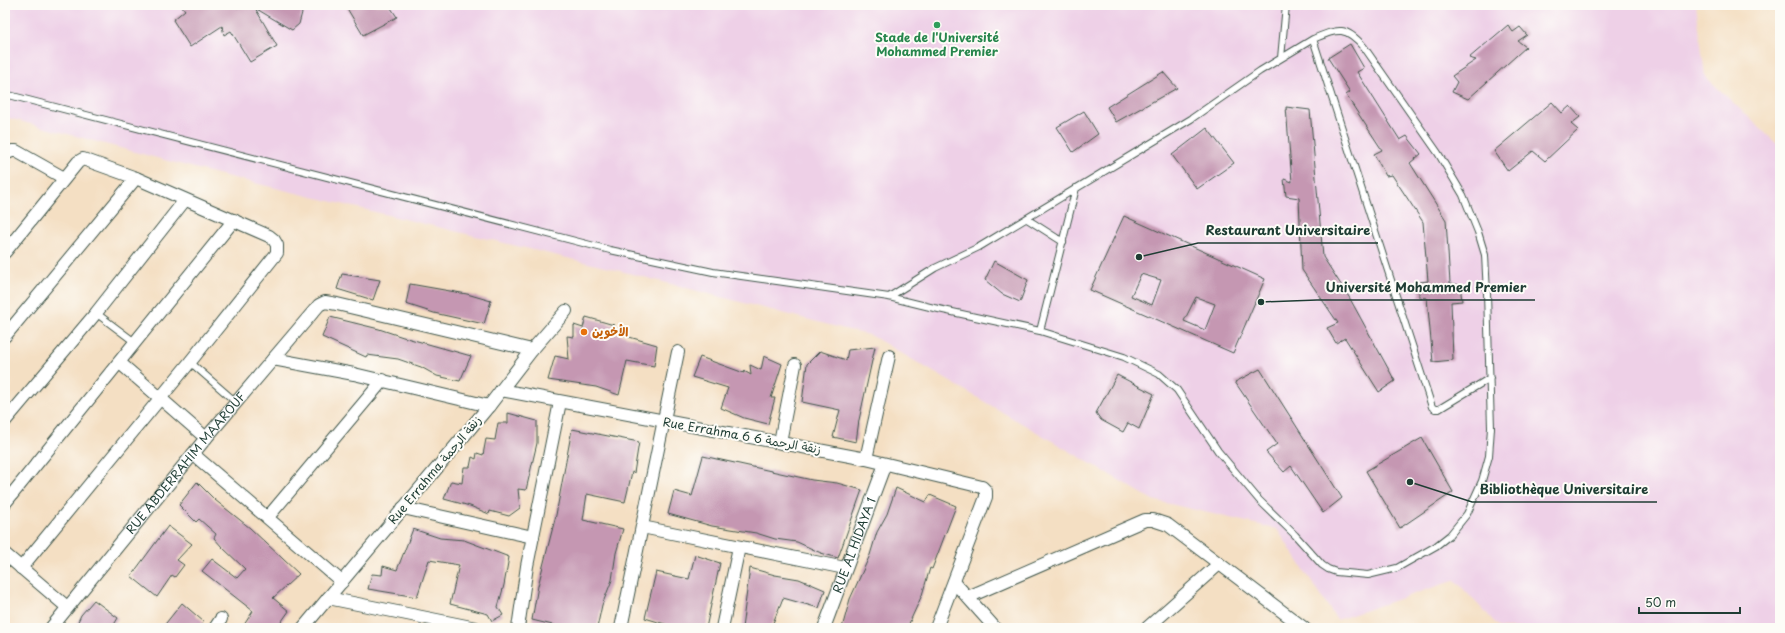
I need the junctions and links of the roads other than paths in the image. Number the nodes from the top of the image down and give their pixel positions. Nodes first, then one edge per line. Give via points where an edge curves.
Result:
1 (1286, 5) edge
2 (1313, 39) junction
3 (1281, 58) junction
4 (5, 94) edge
5 (5, 154) edge
6 (64, 178) junction
7 (136, 178) junction
8 (1076, 188) junction
9 (185, 200) junction
10 (1027, 219) junction
11 (234, 220) junction
12 (1062, 242) junction
13 (5, 252) edge
14 (889, 297) junction
15 (566, 311) dead end
16 (96, 313) junction
17 (1040, 331) junction
18 (5, 336) edge
19 (136, 343) junction
20 (532, 350) junction
21 (678, 352) dead end
22 (889, 356) dead end
23 (273, 359) junction
24 (190, 362) junction
25 (120, 363) junction
26 (795, 365) dead end
27 (1490, 378) junction
28 (383, 380) junction
29 (501, 390) junction
30 (160, 398) junction
31 (237, 402) junction
32 (560, 402) junction
33 (490, 406) junction
34 (5, 421) edge
35 (664, 421) junction
36 (206, 438) junction
37 (780, 442) junction
38 (193, 454) junction
39 (866, 459) junction
40 (885, 464) junction
41 (5, 503) edge
42 (403, 508) junction
43 (268, 517) junction
44 (642, 528) junction
45 (533, 537) junction
46 (739, 547) junction
47 (5, 554) edge
48 (1219, 564) junction
49 (21, 568) junction
50 (845, 568) junction
51 (342, 582) junction
52 (954, 582) junction
53 (968, 597) junction
54 (328, 598) junction
55 (67, 607) junction
56 (51, 628) edge
57 (303, 628) edge
58 (476, 628) edge
59 (518, 628) edge
60 (621, 628) edge
61 (722, 628) edge
62 (824, 628) edge
63 (936, 628) edge
64 (995, 628) edge
65 (1147, 628) edge
66 (1304, 628) edge

1 - 3 lane
2 - 3 lane
2 - 27 lane via 1336,30 1343,30 1355,37 1438,153 1463,196 1478,232 1484,255
2 - 27 lane via 1432,407 1439,409
3 - 8 lane via 1191,119
4 - 14 lane via 610,250 713,272
5 - 6 street via 16,151
6 - 7 street via 83,159
6 - 13 street
7 - 9 street
7 - 18 street
8 - 10 lane
8 - 12 lane
9 - 11 street
9 - 16 street
10 - 12 lane
10 - 14 lane via 979,248 916,279
11 - 19 street
11 - 24 street via 269,236 277,245 277,253
12 - 17 lane
14 - 17 lane
15 - 20 street, Rue Errahma زنقة الرحمة
16 - 19 lane
16 - 34 street
17 - 27 lane via 1124,357 1147,367 1169,382 1218,451 1259,500 1322,565 1336,572 1354,574 1368,575 1397,568 1450,535 1467,514 1482,481 1489,456
19 - 25 street
20 - 23 street, RUE ABDERRAHIM MAAROUF via 325,302 316,307
20 - 29 street, Rue Errahma زنقة الرحمة
21 - 35 street
22 - 39 street
23 - 28 street
23 - 31 street, RUE ABDERRAHIM MAAROUF
24 - 30 street
24 - 31 lane
25 - 30 street
25 - 41 street
26 - 37 street
28 - 33 street
28 - 43 street
29 - 32 street, Rue Errahma 6 6 زنقة الرحمة
29 - 33 street, Rue Errahma زنقة الرحمة
30 - 36 street
30 - 49 street
31 - 36 street, RUE ABDERRAHIM MAAROUF
32 - 35 street, Rue Errahma 6 6 زنقة الرحمة
32 - 45 street
33 - 42 street, Rue Errahma زنقة الرحمة
35 - 37 street, Rue Errahma 6 6 زنقة الرحمة
35 - 44 street
36 - 38 street, RUE ABDERRAHIM MAAROUF
37 - 39 street, Rue Errahma 6 6 زنقة الرحمة
38 - 43 street
38 - 55 street, RUE ABDERRAHIM MAAROUF
39 - 40 street, Rue Errahma 6 6 زنقة الرحمة
40 - 50 street, RUE AL HIDAYA 1
40 - 52 street, Rue Errahma 6 6 زنقة الرحمة via 982,487 986,491
42 - 45 street
42 - 51 street, Rue Errahma زنقة الرحمة
43 - 51 street
44 - 46 street
44 - 60 street
45 - 59 street
46 - 50 street
46 - 61 street
47 - 49 street
48 - 53 street via 1168,525 1150,519
48 - 65 street
48 - 66 street
49 - 55 street
50 - 62 street, RUE AL HIDAYA 1
51 - 54 street, Rue Errahma زنقة الرحمة
52 - 53 street
52 - 63 street
53 - 64 street
54 - 57 street, Rue Errahma زنقة الرحمة
54 - 58 street
55 - 56 street, RUE ABDERRAHIM MAAROUF

